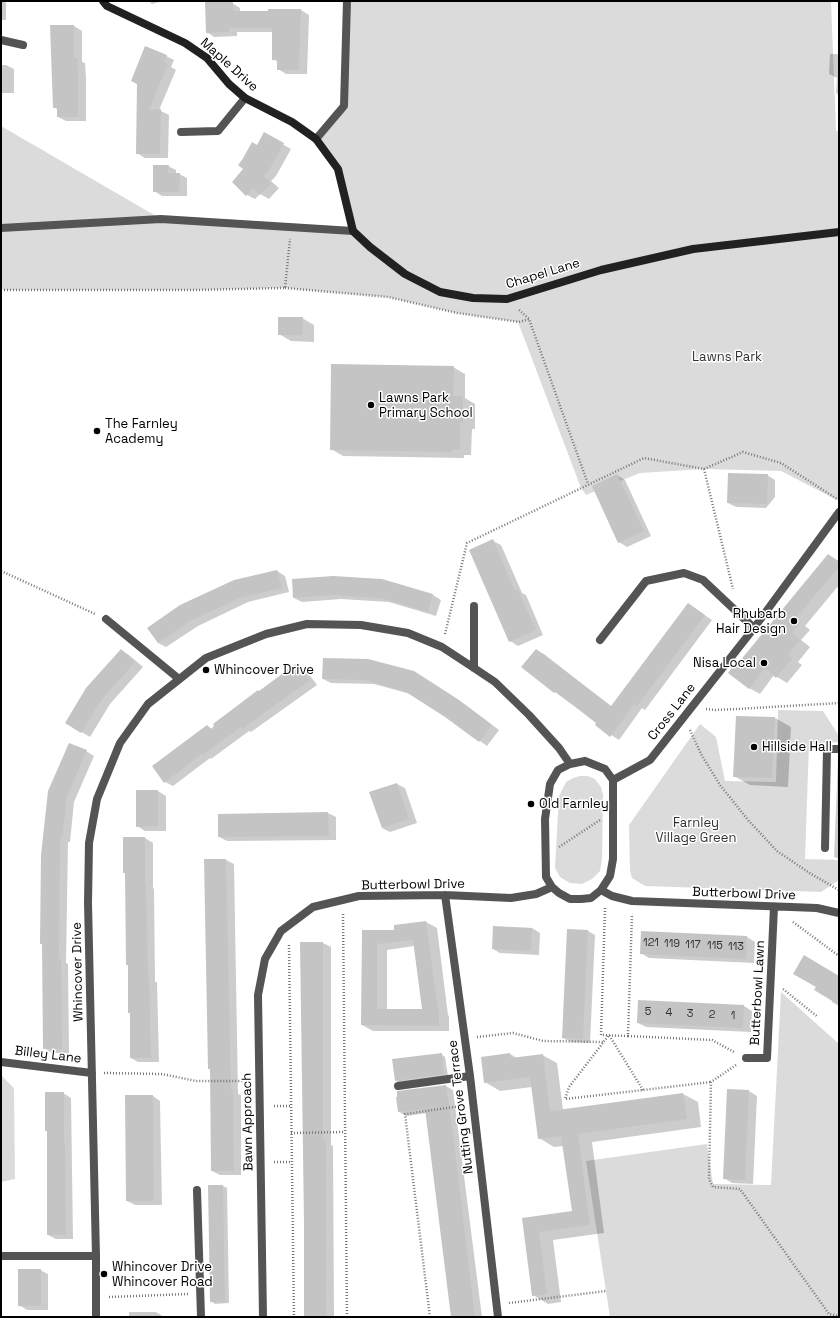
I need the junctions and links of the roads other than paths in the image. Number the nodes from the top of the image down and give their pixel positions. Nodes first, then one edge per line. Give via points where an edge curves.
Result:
1 (103, 1) edge
2 (347, 1) edge
3 (1, 40) edge
4 (23, 45) dead end
5 (245, 98) junction
6 (181, 132) dead end
7 (316, 139) junction
8 (1, 228) edge
9 (353, 231) junction
10 (839, 232) edge
11 (839, 512) edge
12 (474, 606) dead end
13 (106, 619) road end
14 (754, 628) junction
15 (600, 640) dead end
16 (474, 668) junction
17 (179, 679) junction
18 (839, 749) edge
19 (570, 764) junction
20 (613, 780) junction
21 (825, 848) dead end
22 (552, 887) junction
23 (603, 892) junction
24 (445, 895) junction
25 (774, 907) junction
26 (839, 913) edge
27 (281, 931) joint
28 (746, 1058) road end
29 (1, 1062) edge
30 (92, 1073) junction
31 (470, 1076) junction
32 (398, 1086) dead end
33 (197, 1190) dead end
34 (1, 1256) edge
35 (96, 1256) junction
36 (96, 1317) edge
37 (201, 1317) edge
38 (263, 1317) edge
39 (498, 1317) edge

1 - 5 street, Maple Drive via 107,6 185,43 208,58 229,84
2 - 7 street via 344,106
3 - 4 street
5 - 6 street via 218,131
5 - 7 street, Maple Drive via 292,122
7 - 9 street via 338,168
8 - 9 street via 161,219
9 - 10 street, Chapel Lane via 406,274 440,292 473,298 507,299 601,270 692,249
11 - 14 street, Cross Lane
12 - 16 street
13 - 17 street
14 - 15 street via 703,580 684,573 646,581
14 - 20 street, Cross Lane via 650,760
16 - 17 street, Whincover Drive via 442,647 408,634 361,625 307,624 266,634 206,658
16 - 19 street, Whincover Drive via 495,682 529,714
17 - 30 street, Whincover Drive via 148,704 120,743 98,799 89,843
18 - 21 street via 827,749
19 - 20 street via 585,761 605,769
19 - 22 street via 558,770 550,784 546,819 546,877
20 - 23 street via 613,859 610,876
22 - 23 street via 570,899 592,898
22 - 24 street, Butterbowl Drive via 536,894 511,898
23 - 25 street, Butterbowl Drive via 632,901
24 - 27 street, Butterbowl Drive via 359,896 313,907
24 - 31 street, Nutting Grove Terrace
25 - 26 street, Butterbowl Drive via 817,908
25 - 28 street, Butterbowl Lawn via 767,1058
27 - 38 street, Bawn Approach via 265,959 258,994
29 - 30 street, Billey Lane
30 - 35 street, Whincover Drive
31 - 32 street
31 - 39 street, Nutting Grove Terrace
33 - 37 street
34 - 35 street
35 - 36 street, Whincover Drive

